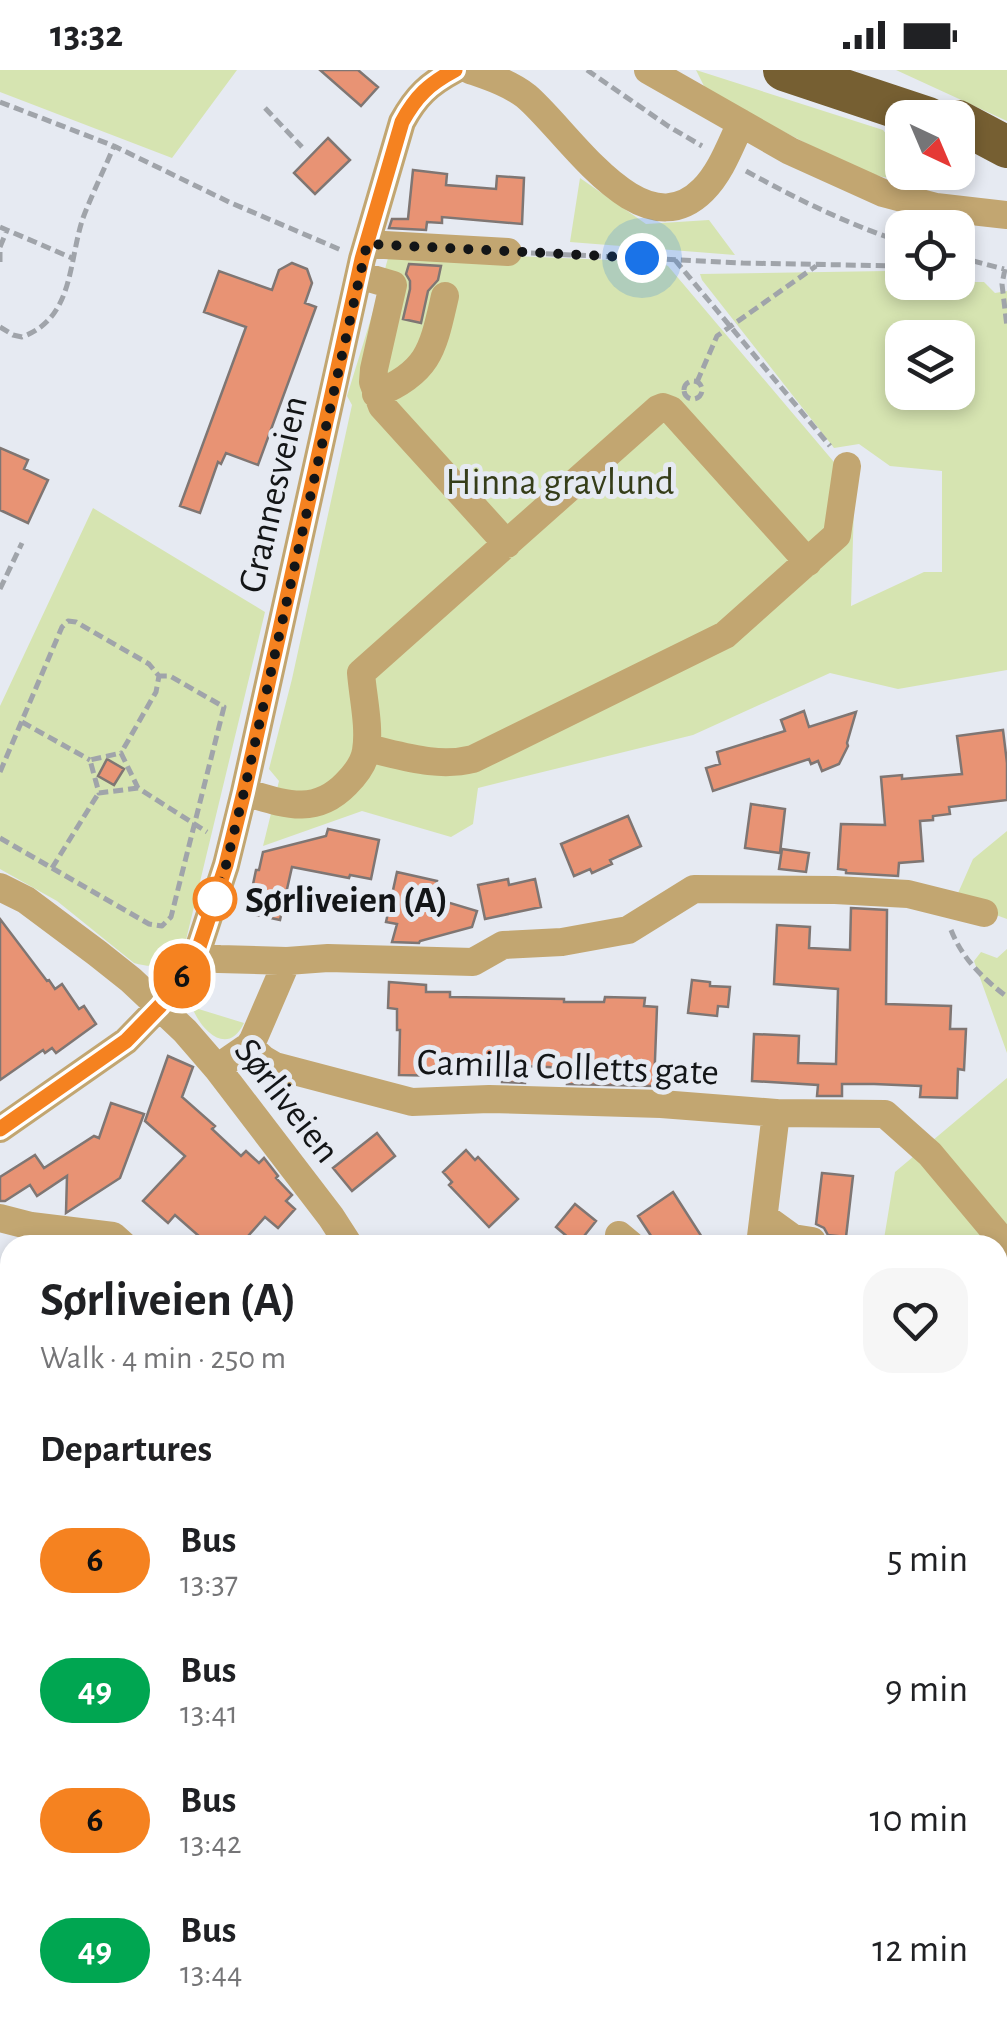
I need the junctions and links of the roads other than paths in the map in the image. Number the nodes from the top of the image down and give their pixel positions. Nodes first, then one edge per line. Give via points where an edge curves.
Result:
1 (455, 70) edge
2 (470, 70) edge
3 (648, 70) edge
4 (784, 70) edge
5 (853, 70) edge
6 (912, 100) edge
7 (885, 104) edge
8 (740, 123) junction
9 (1007, 215) edge
10 (508, 252) road end
11 (362, 259) junction
12 (445, 296) dead end
13 (376, 394) junction
14 (847, 466) road end
15 (506, 544) junction
16 (808, 562) junction
17 (367, 748) junction
18 (244, 792) junction
19 (0, 887) edge
20 (984, 914) dead end
21 (196, 956) junction
22 (286, 961) junction
23 (160, 1006) junction
24 (249, 1046) junction
25 (218, 1068) junction
26 (776, 1113) junction
27 (0, 1129) edge
28 (0, 1218) edge
29 (764, 1219) edge
30 (104, 1235) edge
31 (342, 1235) edge
32 (788, 1235) edge
33 (998, 1235) edge

1 - 11 street, Grannesveien via 432,83 402,122
2 - 8 street via 527,97 623,194 645,206 684,204 704,190
3 - 8 street
4 - 7 highway
5 - 6 highway
8 - 9 street via 883,193
10 - 11 street
11 - 13 street via 394,285 374,369
11 - 18 street, Grannesveien
12 - 13 street via 429,354 404,380
13 - 15 street
14 - 16 street via 837,535
15 - 16 street via 663,407
15 - 17 street via 362,673
16 - 17 street via 726,635 473,759 436,764
17 - 18 street via 350,781 321,802 289,805
18 - 21 street, Grannesveien
19 - 23 street, Sørliveien via 83,942
20 - 22 street via 908,894 694,889 628,930 503,945 473,962
21 - 22 street
21 - 23 street, Grannesveien
22 - 24 street
23 - 25 street, Sørliveien
23 - 27 street, Grannesveien via 126,1041
24 - 25 street
24 - 26 street, Camilla Colletts gate via 275,1066 412,1102 660,1104
25 - 31 street, Sørliveien
26 - 29 street
26 - 33 street, Camilla Colletts gate via 885,1114 930,1154
28 - 30 street
29 - 32 street

